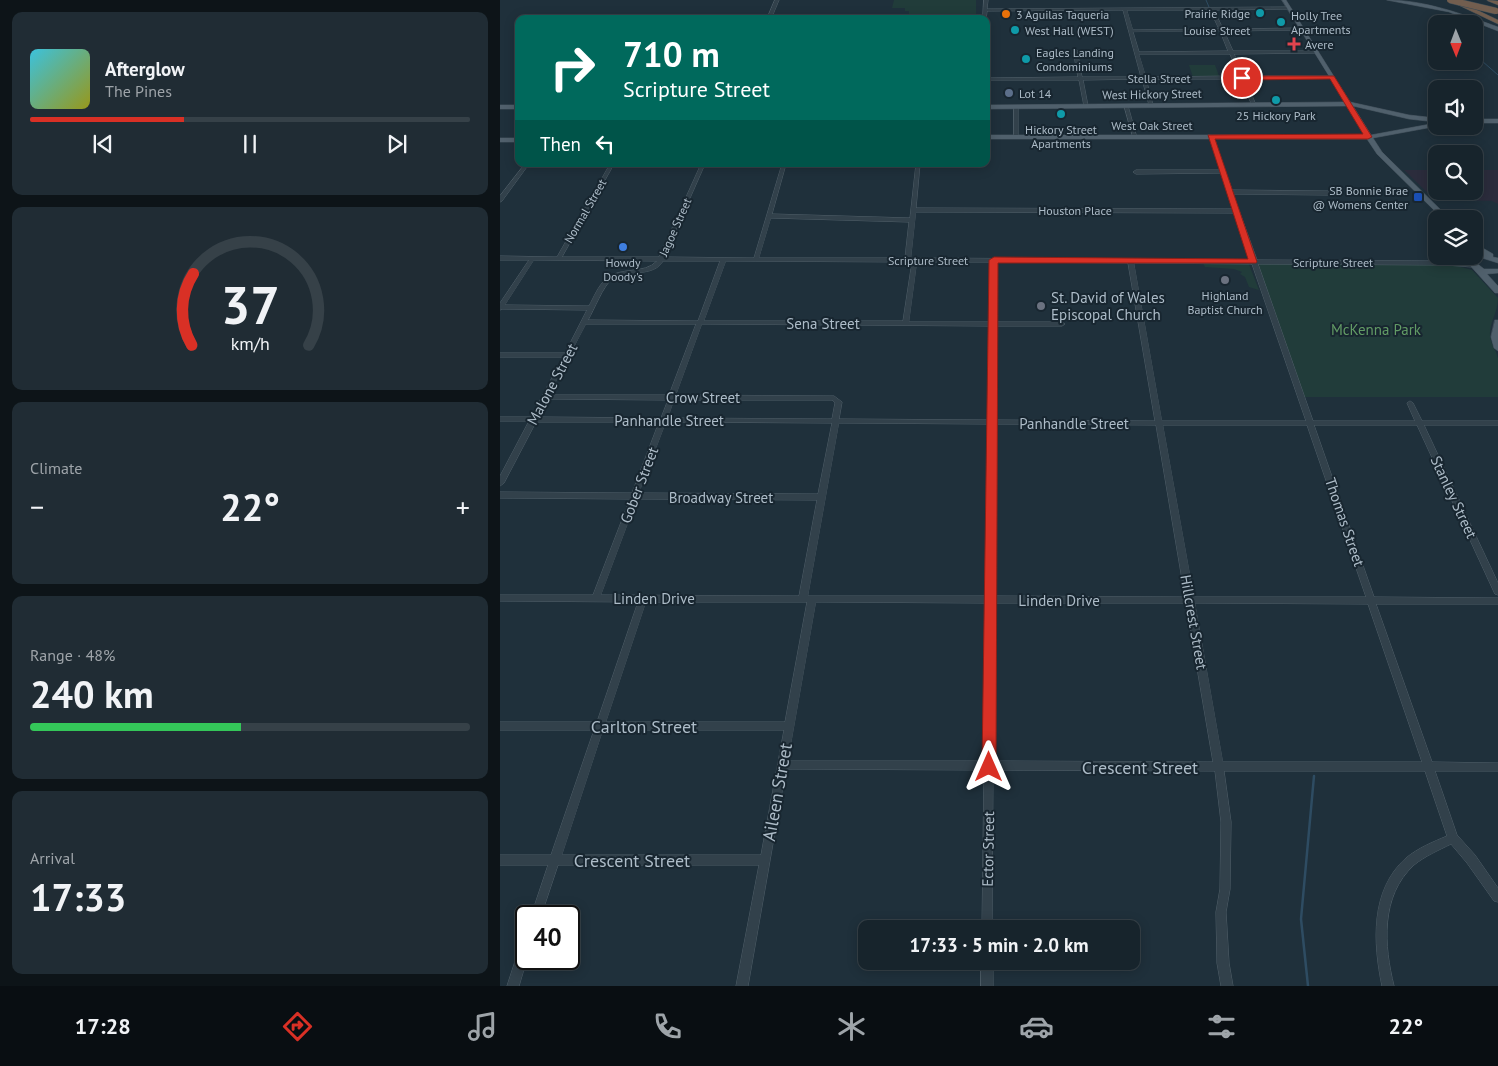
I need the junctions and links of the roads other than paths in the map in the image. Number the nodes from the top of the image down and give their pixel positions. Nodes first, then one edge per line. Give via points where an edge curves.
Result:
1 (777, 0) edge
2 (782, 0) edge
3 (986, 0) edge
4 (1284, 0) edge
5 (1389, 0) edge
6 (1452, 0) edge
7 (1461, 0) edge
8 (1490, 0) edge
9 (1472, 3) joint
10 (1498, 3) edge
11 (1212, 8) junction
12 (1290, 8) junction
13 (1125, 9) junction
14 (985, 10) junction
15 (1497, 11) edge
16 (771, 15) edge
17 (776, 15) edge
18 (985, 15) edge
19 (1498, 22) edge
20 (1498, 28) edge
21 (1303, 29) junction
22 (1222, 30) junction
23 (1131, 31) junction
24 (1076, 50) dead end
25 (1316, 52) junction
26 (1137, 53) junction
27 (1231, 53) junction
28 (1332, 77) junction
29 (1144, 78) junction
30 (1242, 78) junction
31 (990, 79) edge
32 (1081, 79) junction
33 (1254, 105) junction
34 (1349, 105) junction
35 (1086, 106) junction
36 (1126, 106) junction
37 (1151, 106) junction
38 (500, 107) edge
39 (515, 107) edge
40 (990, 107) edge
41 (1016, 107) junction
42 (1428, 119) edge
43 (1483, 121) edge
44 (1498, 121) edge
45 (1483, 125) edge
46 (1498, 125) edge
47 (1428, 127) edge
48 (1211, 136) junction
49 (990, 137) edge
50 (1016, 137) junction
51 (1135, 137) junction
52 (1368, 137) junction
53 (500, 140) edge
54 (515, 140) edge
55 (524, 167) edge
56 (610, 167) edge
57 (702, 167) edge
58 (783, 167) edge
59 (918, 167) edge
60 (1224, 171) junction
61 (1136, 172) dead end
62 (1231, 192) junction
63 (1328, 193) dead end
64 (500, 200) edge
65 (913, 210) junction
66 (1438, 210) edge
67 (1237, 211) junction
68 (768, 216) junction
69 (912, 220) junction
70 (1483, 250) edge
71 (500, 258) edge
72 (532, 259) junction
73 (558, 259) junction
74 (661, 259) junction
75 (724, 259) junction
76 (756, 259) junction
77 (1495, 259) edge
78 (908, 260) junction
79 (915, 260) junction
80 (994, 260) junction
81 (1131, 261) junction
82 (1253, 262) junction
83 (1428, 263) edge
84 (1476, 265) edge
85 (1478, 265) edge
86 (1498, 271) edge
87 (1498, 282) edge
88 (604, 284) joint
89 (1498, 291) edge
90 (500, 308) edge
91 (592, 308) junction
92 (584, 322) junction
93 (700, 322) junction
94 (1498, 322) edge
95 (906, 323) junction
96 (993, 324) junction
97 (1062, 324) dead end
98 (1498, 348) edge
99 (500, 355) edge
100 (567, 355) junction
101 (545, 397) junction
102 (672, 397) junction
103 (1410, 402) dead end
104 (500, 420) edge
105 (534, 420) junction
106 (663, 420) junction
107 (836, 422) junction
108 (992, 423) junction
109 (1158, 423) junction
110 (1311, 423) junction
111 (1420, 423) junction
112 (1498, 423) edge
113 (500, 483) edge
114 (500, 495) edge
115 (634, 496) junction
116 (822, 497) junction
117 (1498, 592) edge
118 (500, 598) edge
119 (596, 598) junction
120 (643, 598) junction
121 (807, 599) junction
122 (990, 600) junction
123 (1190, 601) junction
124 (1372, 601) junction
125 (1498, 601) edge
126 (500, 726) edge
127 (600, 726) junction
128 (789, 726) junction
129 (782, 765) junction
130 (989, 767) junction
131 (1219, 767) junction
132 (1429, 768) junction
133 (1498, 768) edge
134 (1453, 838) junction
135 (500, 860) edge
136 (555, 860) junction
137 (764, 860) junction
138 (1498, 897) edge
139 (540, 905) edge
140 (987, 920) edge
141 (518, 970) edge
142 (987, 970) edge
143 (513, 986) edge
144 (742, 986) edge
145 (987, 986) edge
146 (1227, 986) edge
147 (1388, 986) edge

1 - 16 street
2 - 17 street
3 - 14 street
4 - 12 main road
5 - 20 main road via 1450,12
6 - 15 highway, bridge
6 - 19 highway
7 - 9 highway, bridge
8 - 10 highway
9 - 15 highway
11 - 12 street
11 - 13 street
11 - 22 street
12 - 21 main road
13 - 14 street
13 - 23 street
14 - 18 street
21 - 22 street, Louise Street
21 - 25 main road
22 - 23 street, Louise Street
22 - 27 street
23 - 26 street
24 - 32 street
25 - 27 street
25 - 28 main road
26 - 27 street
26 - 29 street
27 - 30 street
28 - 30 street, Stella Street
28 - 34 main road
29 - 30 street, Stella Street
29 - 32 street, Stella Street
29 - 37 street
30 - 33 street
31 - 32 street, Stella Street
32 - 35 street
33 - 34 main road, West Hickory Street
33 - 37 main road, West Hickory Street
34 - 42 main road, West Hickory Street
34 - 52 main road
35 - 36 main road, West Hickory Street
35 - 41 main road, West Hickory Street
36 - 37 main road, West Hickory Street
36 - 51 street
38 - 39 main road
40 - 41 main road, West Hickory Street
41 - 50 street
43 - 44 main road
45 - 46 main road
47 - 52 main road, West Oak Street
48 - 51 main road, West Oak Street
48 - 52 main road, West Oak Street
48 - 60 street, Thomas Street
49 - 50 main road, West Oak Street
50 - 51 main road, West Oak Street
52 - 66 main road via 1382,156
53 - 54 main road
55 - 64 street
56 - 73 street, Normal Street
57 - 74 street, Jagoe Street
58 - 68 street
59 - 65 street
60 - 61 street
60 - 62 street, Thomas Street
62 - 63 street
62 - 67 street, Thomas Street
65 - 67 street, Houston Place
65 - 69 street
67 - 82 street, Thomas Street
68 - 69 street
68 - 76 street
69 - 78 street
70 - 77 main road
71 - 72 street, Scripture Street
72 - 73 street, Scripture Street
72 - 90 street
73 - 74 street, Scripture Street
74 - 75 street, Scripture Street
74 - 88 street, Jagoe Street via 651,268 619,274
75 - 76 street, Scripture Street
75 - 93 street, Gober Street
76 - 78 street, Scripture Street
78 - 79 street, Scripture Street
79 - 80 street, Scripture Street
79 - 95 street
80 - 81 street, Scripture Street
80 - 96 street, Ector Street
81 - 82 street, Scripture Street
81 - 109 street, Hillcrest Street
82 - 83 street, Scripture Street
82 - 110 street, Thomas Street
84 - 89 main road
85 - 86 main road via 1489,272
86 - 87 main road
88 - 91 street, Malone Street
90 - 91 street
91 - 92 street, Malone Street
92 - 93 street, Sena Street
92 - 100 street, Malone Street
93 - 95 street, Sena Street
93 - 102 street, Gober Street
94 - 98 main road via 1495,337
95 - 96 street, Sena Street
96 - 97 street, Sena Street
96 - 108 street, Ector Street
99 - 100 street
100 - 101 street, Malone Street
101 - 102 street, Crow Street
101 - 105 street, Malone Street
102 - 106 street, Gober Street
102 - 107 street, Crow Street via 834,398 839,402
103 - 111 street, Stanley Street
104 - 105 street, Panhandle Street
105 - 106 street, Panhandle Street
105 - 113 street, Malone Street
106 - 107 street, Panhandle Street
106 - 115 street, Gober Street
107 - 108 street, Panhandle Street
107 - 116 street, Aileen Street
108 - 109 street, Panhandle Street
108 - 122 street, Ector Street
109 - 110 street, Panhandle Street
109 - 123 street, Hillcrest Street
110 - 111 street, Panhandle Street
110 - 124 street, Thomas Street
111 - 112 street, Panhandle Street
111 - 117 street, Stanley Street
114 - 115 street, Broadway Street
115 - 116 street, Broadway Street
115 - 119 street, Gober Street
116 - 121 street, Aileen Street
118 - 119 street, Linden Drive
119 - 120 street, Linden Drive
120 - 121 street, Linden Drive
120 - 127 street
121 - 122 street, Linden Drive
121 - 128 street, Aileen Street
122 - 123 street, Linden Drive
122 - 130 street, Ector Street
123 - 124 street, Linden Drive
123 - 131 street, Hillcrest Street
124 - 125 street, Linden Drive
124 - 132 street, Thomas Street
126 - 127 street, Carlton Street
127 - 128 street, Carlton Street
127 - 136 street
128 - 129 street, Aileen Street
129 - 130 street, Crescent Street
129 - 137 street, Aileen Street
130 - 131 street, Crescent Street
130 - 140 street, Ector Street
131 - 132 street, Crescent Street
131 - 146 street, Hillcrest Street via 1226,822 1221,920
132 - 133 street, Crescent Street
132 - 134 street, Thomas Street
134 - 138 street, Thomas Street
134 - 147 street via 1409,863 1393,882 1384,906 1381,934
135 - 136 street, Crescent Street
136 - 137 street, Crescent Street
136 - 139 street
137 - 144 street, Aileen Street
141 - 143 street
142 - 145 street

